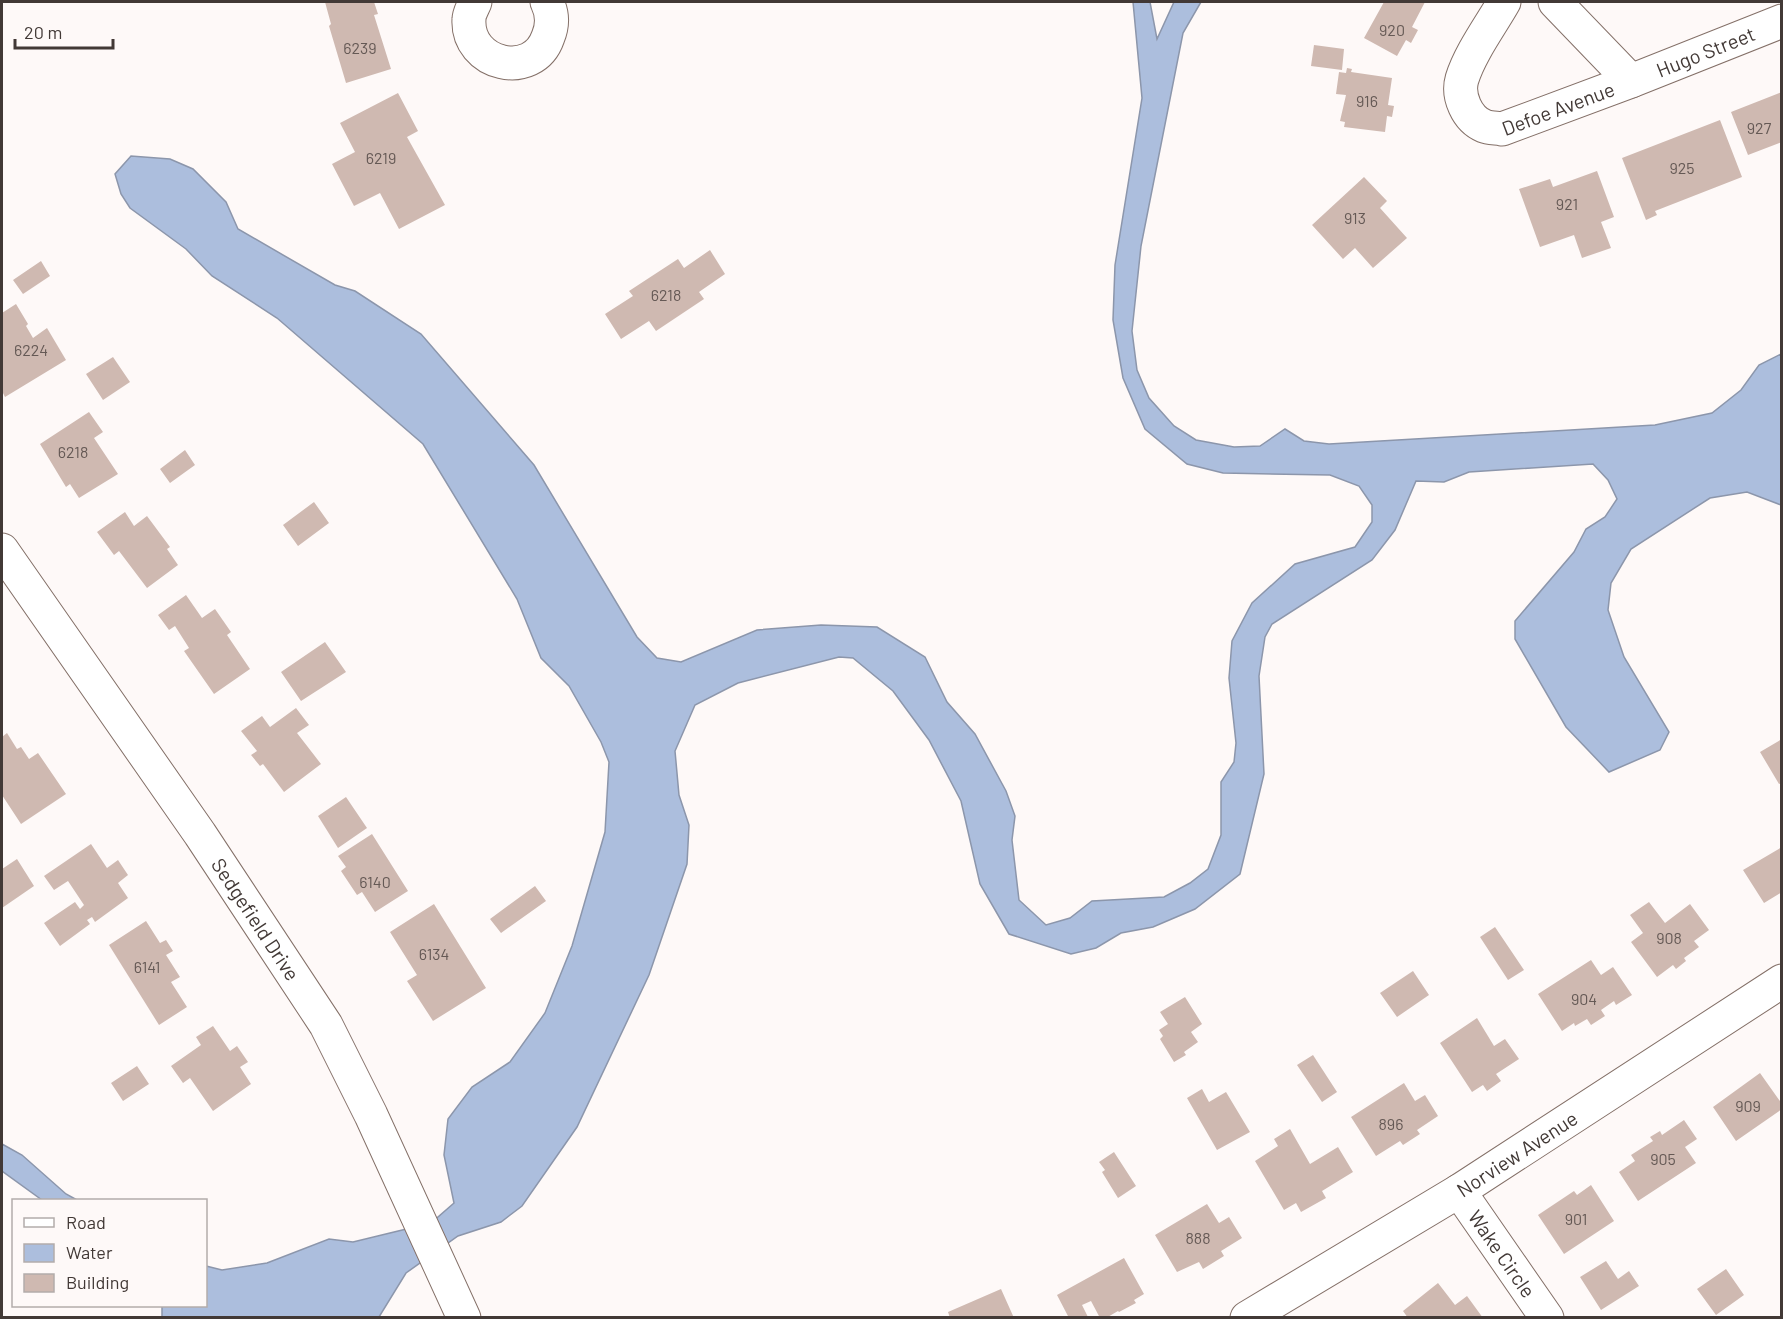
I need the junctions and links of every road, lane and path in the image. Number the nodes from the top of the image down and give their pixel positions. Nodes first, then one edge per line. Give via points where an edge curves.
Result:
1 (475, 2) edge
2 (547, 2) edge
3 (1504, 2) edge
4 (1555, 2) edge
5 (1782, 21) edge
6 (1631, 81) junction
7 (2, 550) edge
8 (1777, 994) edge
9 (1459, 1191) junction
10 (464, 1317) edge
11 (1247, 1317) edge
12 (1547, 1317) edge

1 - 2 street via 469,19 472,40 487,57 507,64 529,60 545,45 553,25
3 - 6 street, Defoe Avenue via 1461,81 1462,99 1470,114 1483,125 1502,129
4 - 6 street, Hugo Street
5 - 6 street, Hugo Street
7 - 10 street, Sedgefield Drive via 200,834 326,1025
8 - 9 street, Norview Avenue
9 - 11 street, Norview Avenue
9 - 12 street, Wake Circle

